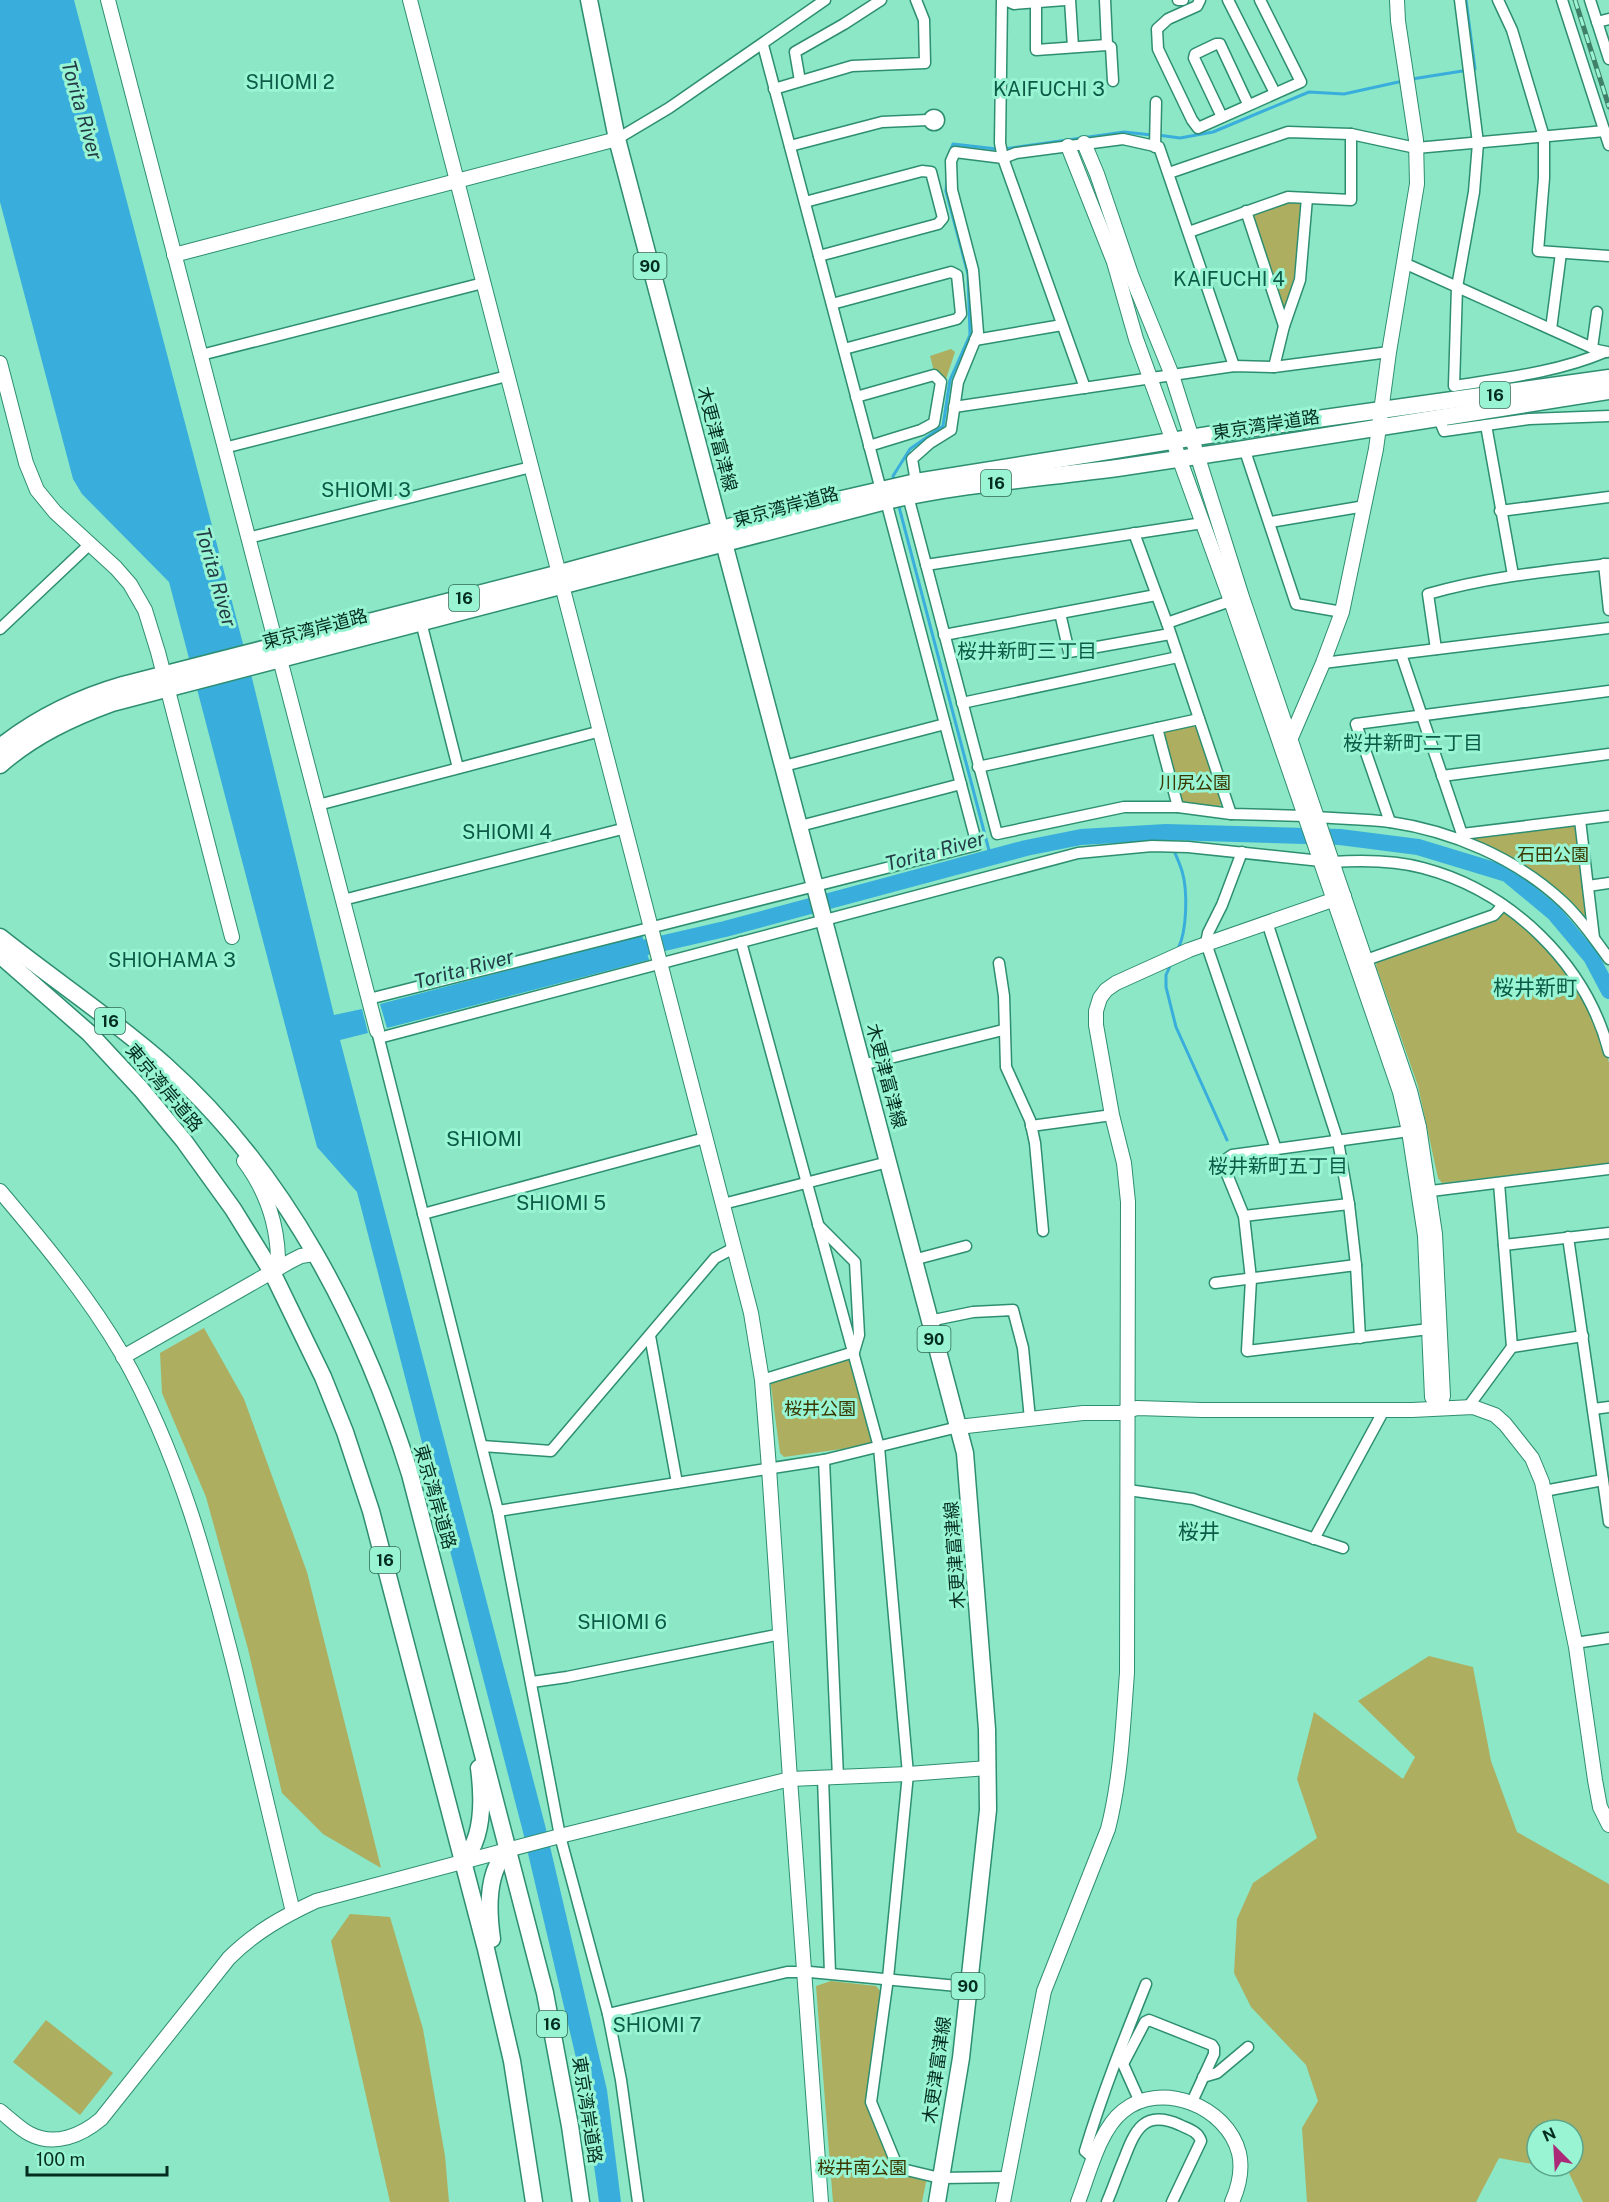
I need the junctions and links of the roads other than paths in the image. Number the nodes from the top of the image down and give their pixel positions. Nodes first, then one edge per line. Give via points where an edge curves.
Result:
1 (108, 0) edge
2 (410, 0) edge
3 (590, 0) edge
4 (825, 0) edge
5 (881, 0) edge
6 (916, 0) edge
7 (1003, 0) edge
8 (1065, 0) edge
9 (1070, 0) edge
10 (1105, 0) edge
11 (1200, 0) edge
12 (1228, 0) edge
13 (1260, 0) edge
14 (1397, 0) edge
15 (1460, 0) edge
16 (1498, 0) edge
17 (1562, 0) edge
18 (1590, 0) edge
19 (1036, 2) junction
20 (1609, 19) edge
21 (1597, 22) junction
22 (763, 45) junction
23 (1107, 45) junction
24 (1073, 48) junction
25 (1609, 59) edge
26 (800, 81) junction
27 (1113, 81) dead end
28 (774, 89) junction
29 (1275, 93) junction
30 (1156, 102) dead end
31 (1248, 104) junction
32 (1222, 117) junction
33 (928, 120) dead end
34 (1605, 131) junction
35 (1351, 134) junction
36 (1544, 137) junction
37 (617, 139) junction
38 (1084, 143) junction
39 (1478, 143) junction
40 (1609, 145) edge
41 (790, 146) junction
42 (1068, 146) junction
43 (1155, 147) junction
44 (1416, 148) junction
45 (1003, 158) junction
46 (1168, 173) junction
47 (457, 181) junction
48 (1307, 198) junction
49 (805, 202) junction
50 (1246, 211) junction
51 (1189, 232) junction
52 (1561, 253) junction
53 (174, 255) junction
54 (819, 256) junction
55 (1609, 256) edge
56 (1404, 263) junction
57 (483, 283) junction
58 (1458, 287) junction
59 (832, 304) junction
60 (1597, 312) dead end
61 (1062, 325) junction
62 (1284, 326) junction
63 (1551, 329) junction
64 (975, 340) junction
65 (1592, 348) junction
66 (844, 349) junction
67 (1607, 351) edge
68 (1389, 352) junction
69 (201, 355) junction
70 (0, 363) edge
71 (1234, 366) junction
72 (1274, 367) junction
73 (1172, 375) junction
74 (507, 376) junction
75 (1151, 378) junction
76 (1609, 378) edge
77 (1085, 388) junction
78 (1609, 391) edge
79 (856, 396) junction
80 (954, 407) junction
81 (1381, 410) junction
82 (1609, 416) edge
83 (1439, 419) junction
84 (1486, 425) junction
85 (1379, 428) junction
86 (1192, 438) junction
87 (1174, 441) junction
88 (869, 446) junction
89 (224, 448) junction
90 (1244, 448) junction
91 (1197, 456) junction
92 (1180, 458) junction
93 (531, 467) junction
94 (912, 489) junction
95 (884, 495) junction
96 (1609, 497) edge
97 (1365, 506) junction
98 (1500, 512) junction
99 (1270, 522) junction
100 (1203, 523) junction
101 (1134, 533) junction
102 (722, 536) junction
103 (248, 538) junction
104 (90, 544) junction
105 (1607, 564) edge
106 (926, 565) junction
107 (1513, 575) junction
108 (561, 579) junction
109 (1156, 595) junction
110 (1237, 599) junction
111 (1609, 610) edge
112 (1342, 612) junction
113 (1060, 613) junction
114 (421, 622) junction
115 (1167, 623) junction
116 (1, 626) edge
117 (1609, 628) edge
118 (1170, 634) junction
119 (944, 635) junction
120 (1436, 649) junction
121 (278, 652) junction
122 (1401, 654) junction
123 (1178, 657) junction
124 (1323, 663) junction
125 (165, 681) junction
126 (1609, 691) edge
127 (962, 703) junction
128 (1421, 715) junction
129 (1199, 719) junction
130 (945, 724) junction
131 (1157, 728) junction
132 (601, 731) junction
133 (1286, 742) junction
134 (0, 747) edge
135 (1609, 754) edge
136 (0, 765) edge
137 (784, 766) junction
138 (978, 767) junction
139 (458, 768) junction
140 (1442, 776) junction
141 (962, 784) junction
142 (318, 805) junction
143 (1178, 807) junction
144 (1231, 814) junction
145 (1609, 816) edge
146 (1311, 817) junction
147 (1580, 820) junction
148 (1390, 822) junction
149 (800, 826) junction
150 (626, 828) junction
151 (997, 834) junction
152 (1463, 837) junction
153 (976, 840) junction
154 (1242, 852) junction
155 (1327, 862) junction
156 (1609, 883) edge
157 (816, 885) junction
158 (1588, 886) junction
159 (1339, 897) junction
160 (343, 900) junction
161 (1503, 905) junction
162 (825, 919) junction
163 (1267, 922) junction
164 (651, 927) junction
165 (0, 937) edge
166 (232, 937) dead end
167 (1594, 938) junction
168 (741, 942) junction
169 (1206, 944) junction
170 (1607, 952) edge
171 (0, 955) edge
172 (1366, 960) junction
173 (660, 963) junction
174 (999, 963) dead end
175 (369, 1002) junction
176 (1003, 1030) junction
177 (378, 1034) junction
178 (1609, 1052) edge
179 (862, 1065) junction
180 (212, 1113) junction
181 (1112, 1115) junction
182 (1031, 1126) junction
183 (1409, 1131) junction
184 (705, 1138) junction
185 (1338, 1141) junction
186 (1276, 1149) junction
187 (888, 1162) junction
188 (1609, 1169) edge
189 (805, 1183) junction
190 (1499, 1183) junction
191 (0, 1191) edge
192 (1425, 1192) junction
193 (723, 1204) junction
194 (1349, 1204) junction
195 (423, 1214) junction
196 (1244, 1216) junction
197 (817, 1224) junction
198 (1043, 1232) dead end
199 (1609, 1233) edge
200 (1568, 1237) junction
201 (1504, 1245) junction
202 (966, 1246) dead end
203 (734, 1248) junction
204 (314, 1254) junction
205 (913, 1260) junction
206 (1356, 1265) junction
207 (272, 1272) junction
208 (1251, 1279) junction
209 (1215, 1283) dead end
210 (929, 1322) junction
211 (1429, 1329) junction
212 (650, 1336) junction
213 (1583, 1336) junction
214 (1360, 1338) junction
215 (1512, 1347) junction
216 (854, 1352) junction
217 (123, 1357) junction
218 (762, 1380) junction
219 (1468, 1407) junction
220 (1609, 1407) edge
221 (1439, 1408) junction
222 (1593, 1409) junction
223 (1384, 1410) junction
224 (1128, 1411) junction
225 (1030, 1419) junction
226 (958, 1427) junction
227 (482, 1446) junction
228 (879, 1447) junction
229 (824, 1460) junction
230 (770, 1468) junction
231 (1603, 1480) junction
232 (677, 1483) junction
233 (1128, 1490) junction
234 (1544, 1491) junction
235 (498, 1511) junction
236 (1609, 1522) edge
237 (1314, 1539) junction
238 (1343, 1548) dead end
239 (781, 1634) junction
240 (1609, 1638) edge
241 (1575, 1643) junction
242 (465, 1681) junction
243 (532, 1682) junction
244 (988, 1768) junction
245 (908, 1774) junction
246 (838, 1777) junction
247 (823, 1778) junction
248 (789, 1779) junction
249 (1609, 1825) edge
250 (560, 1836) junction
251 (509, 1849) junction
252 (463, 1861) junction
253 (293, 1912) junction
254 (804, 1972) junction
255 (830, 1973) junction
256 (888, 1978) junction
257 (1146, 1984) dead end
258 (968, 1987) junction
259 (608, 2014) junction
260 (504, 2026) junction
261 (1248, 2047) dead end
262 (1203, 2077) junction
263 (1140, 2102) junction
264 (1191, 2103) junction
265 (0, 2111) edge
266 (1094, 2159) junction
267 (1008, 2177) junction
268 (940, 2178) junction
269 (534, 2202) edge
270 (581, 2202) edge
271 (638, 2202) edge
272 (821, 2202) edge
273 (937, 2202) edge
274 (1003, 2202) edge
275 (1078, 2202) edge
276 (1107, 2202) edge
277 (1172, 2202) edge
278 (1232, 2202) edge

1 - 53 street
2 - 47 street
3 - 37 main road, 木更津富津線 / 90
4 - 22 street
5 - 26 street via 795,52
6 - 26 street via 924,20 926,63 852,66
7 - 19 street via 1014,4
7 - 45 street
8 - 19 street
9 - 24 street
10 - 23 street
11 - 32 street via 1197,6 1157,29 1158,49 1198,128
12 - 29 street
13 - 29 street via 1301,82
14 - 44 street
15 - 39 street
16 - 36 street via 1512,30
17 - 34 street
18 - 21 street
19 - 24 street via 1036,50
20 - 21 street
21 - 25 street
22 - 28 street
22 - 37 street
23 - 24 street
23 - 27 street via 1113,57
26 - 28 street
28 - 41 street
29 - 31 street
30 - 43 street
31 - 32 street
31 - 32 street via 1220,44 1195,54
33 - 41 street via 882,122
34 - 36 street
34 - 40 street
35 - 44 street
35 - 46 street via 1288,132
35 - 48 street via 1351,200
36 - 39 street
36 - 52 street via 1538,251
37 - 47 street
37 - 102 main road, 木更津富津線 / 90
38 - 42 street
38 - 43 street via 1123,139
38 - 73 street
39 - 44 street
39 - 58 street
41 - 49 street
42 - 45 street
42 - 75 street via 1114,262
43 - 46 street via 1159,147
44 - 56 street via 1417,184
45 - 61 street
45 - 64 street via 955,152 951,161 952,190 973,270 978,333
46 - 51 street
47 - 53 street
47 - 57 street
48 - 50 street via 1288,196
48 - 62 street via 1300,280
49 - 54 street
49 - 54 street via 922,171 931,172 943,218 938,224
50 - 51 street
50 - 62 street
51 - 71 street
52 - 55 street
52 - 63 street
53 - 69 street
54 - 59 street
56 - 58 street
56 - 68 street
57 - 69 street
57 - 74 street
58 - 63 street
58 - 67 street via 1454,386 1514,377
59 - 66 street
59 - 66 street via 951,272 957,275 961,314 957,319
60 - 65 street
61 - 64 street
61 - 77 street
62 - 72 street
63 - 65 street
64 - 80 street via 958,382
65 - 67 street
66 - 79 street
68 - 72 street
68 - 81 street
69 - 89 street
70 - 104 street via 26,463 37,490
71 - 72 street
71 - 73 street
73 - 75 street
73 - 86 street
74 - 89 street
74 - 93 street
75 - 77 street
75 - 87 street
76 - 81 main road, 東京湾岸道路 / 16
77 - 80 street
78 - 83 main road, 東京湾岸道路 / 16
79 - 88 street
79 - 88 street via 934,375 941,382 934,423
80 - 94 street via 951,430 912,459
81 - 85 street
81 - 86 main road, 東京湾岸道路 / 16
82 - 84 street
83 - 84 street via 1444,431
83 - 85 main road, 東京湾岸道路 / 16
84 - 98 street
85 - 90 main road, 東京湾岸道路 / 16
85 - 97 street
86 - 87 main road, 東京湾岸道路 / 16
86 - 91 street
87 - 92 street
87 - 94 main road, 東京湾岸道路 / 16
88 - 95 street
89 - 103 street
90 - 91 main road, 東京湾岸道路 / 16
90 - 99 street
91 - 92 main road, 東京湾岸道路 / 16
91 - 110 street
92 - 94 main road, 東京湾岸道路 / 16
92 - 100 street
93 - 103 street
93 - 108 street
94 - 95 main road, 東京湾岸道路 / 16
94 - 106 street
95 - 102 main road, 東京湾岸道路 / 16
95 - 130 street
96 - 98 street
97 - 99 street
97 - 112 street
98 - 107 street
99 - 112 street via 1296,604
100 - 101 street
100 - 110 street
101 - 106 street
101 - 109 street
102 - 108 main road, 東京湾岸道路 / 16
102 - 137 main road, 木更津富津線 / 90
103 - 121 street
104 - 116 street
104 - 125 street via 116,568 140,600
105 - 107 street
105 - 111 street
106 - 119 street
107 - 120 street via 1428,594
108 - 114 main road, 東京湾岸道路 / 16
108 - 121 main road, 東京湾岸道路 / 16
108 - 132 street
109 - 113 street
109 - 115 street
110 - 115 street
110 - 133 street
112 - 124 street
113 - 118 street via 1070,652
113 - 119 street
114 - 121 main road, 東京湾岸道路 / 16
114 - 139 street
115 - 118 street
117 - 120 street
118 - 123 street
119 - 127 street
120 - 122 street
121 - 125 main road, 東京湾岸道路 / 16
121 - 142 street
122 - 124 street
122 - 128 street
123 - 127 street
123 - 129 street
124 - 133 street
125 - 134 main road, 東京湾岸道路 / 16 via 110,689 69,704
125 - 136 main road, 東京湾岸道路 / 16 via 73,718 36,738
125 - 166 street
126 - 128 street
127 - 138 street
128 - 140 street
128 - 148 street via 1356,724
129 - 131 street
129 - 144 street
130 - 137 street
130 - 141 street
131 - 138 street
131 - 143 street
132 - 139 street
132 - 150 street
133 - 146 street
135 - 140 street
137 - 149 main road, 木更津富津線 / 90
138 - 151 street
139 - 142 street
140 - 152 street
141 - 149 street
141 - 153 street
142 - 160 street
143 - 144 street
143 - 151 street via 1124,807
144 - 146 street
145 - 147 street
146 - 148 street
146 - 155 street
147 - 152 street
147 - 158 street
148 - 152 street
149 - 157 main road, 木更津富津線 / 90
150 - 160 street
150 - 164 street
151 - 153 street
152 - 167 street via 1542,885 1563,902
153 - 157 street via 977,845
154 - 155 street
154 - 162 street via 1152,846 1078,853
154 - 169 street
155 - 159 street
155 - 161 street via 1354,860 1422,867 1486,893
156 - 158 street
157 - 162 main road, 90
157 - 164 street
158 - 167 street
159 - 163 street
159 - 172 street
159 - 183 street
160 - 175 street
161 - 172 street via 1494,915
161 - 178 street via 1541,936 1565,964 1580,985
162 - 168 street
162 - 179 main road, 木更津富津線 / 90
163 - 169 street
163 - 185 street
164 - 173 street
164 - 175 street
165 - 180 main road, 東京湾岸道路 / 16 via 143,1047
167 - 170 street
168 - 173 street
168 - 189 street
169 - 181 street via 1116,983 1100,998 1096,1025
169 - 186 street
171 - 207 main road, 東京湾岸道路 / 16 via 80,1023 164,1116 217,1186
172 - 192 street via 1419,1126
173 - 177 street
173 - 184 street
174 - 176 street via 1004,996
175 - 177 street
176 - 179 street
176 - 182 street via 1006,1067
177 - 195 street
179 - 187 main road, 木更津富津線 / 90
180 - 204 main road, 東京湾岸道路 / 16 via 248,1154
180 - 207 street via 267,1203 278,1252 278,1263
181 - 182 street
181 - 224 street via 1125,1163 1128,1202
182 - 198 street
183 - 185 street
183 - 192 street
184 - 193 street
184 - 195 street
185 - 186 street
185 - 194 street
186 - 196 street via 1232,1155 1222,1162
187 - 189 street
187 - 205 main road, 木更津富津線 / 90
188 - 190 street
189 - 193 street
189 - 197 street
190 - 192 street
190 - 201 street
191 - 217 street via 68,1274
192 - 211 street
192 - 221 street via 1435,1234 1443,1396
193 - 203 street
194 - 196 street
194 - 206 street
195 - 227 street
196 - 208 street
197 - 216 street
197 - 216 street via 855,1262 859,1335
199 - 200 street
200 - 201 street
200 - 213 street
201 - 215 street
202 - 205 street
203 - 212 street via 715,1258
203 - 218 street via 751,1313
204 - 207 street via 301,1256
204 - 242 main road, 東京湾岸道路 / 16 via 364,1353 397,1437
205 - 210 main road, 木更津富津線 / 90
206 - 208 street
206 - 214 street
207 - 217 street
207 - 252 main road, 東京湾岸道路 / 16 via 323,1377 364,1486
208 - 209 street
208 - 214 street via 1247,1351
210 - 225 street via 973,1312 1013,1310 1023,1348
210 - 226 main road, 木更津富津線 / 90
211 - 214 street
211 - 221 street via 1432,1397
212 - 227 street via 551,1451
212 - 232 street
213 - 215 street
213 - 222 street
215 - 219 street
216 - 218 street
216 - 228 street
217 - 253 street via 177,1471 200,1536
218 - 230 street
219 - 221 street
219 - 234 street via 1495,1415 1505,1424 1532,1458
220 - 222 street
221 - 223 street
222 - 231 street
223 - 224 street
223 - 237 street
224 - 225 street
224 - 233 street
225 - 226 street
226 - 228 street
226 - 244 main road, 木更津富津線 / 90 via 969,1479
227 - 235 street
228 - 229 street
228 - 245 street
229 - 230 street
229 - 246 street
230 - 232 street
230 - 239 street
231 - 234 street
231 - 236 street
232 - 235 street
233 - 237 street via 1192,1499
233 - 267 street via 1127,1673 1116,1793 1108,1829 1044,1991
234 - 241 street
235 - 243 street
237 - 238 street
239 - 243 street
239 - 248 street
240 - 241 street
241 - 249 street via 1600,1807
242 - 251 main road, 東京湾岸道路 / 16
242 - 252 main road via 481,1800 475,1842
243 - 250 street
244 - 245 street
244 - 258 main road, 木更津富津線 / 90 via 988,1810
245 - 246 street
245 - 256 street
246 - 247 street
247 - 248 street
247 - 255 street
248 - 250 street
248 - 254 street
250 - 251 street
250 - 259 street
251 - 252 street
251 - 260 main road via 495,1870 489,1916
251 - 270 main road, 東京湾岸道路 / 16 via 548,2005
252 - 253 street via 316,1901
252 - 260 main road, 東京湾岸道路 / 16
253 - 265 street via 248,1939 229,1958 91,2127 70,2137 46,2139 30,2134
254 - 255 street
254 - 259 street via 787,1972
254 - 272 street
255 - 256 street
256 - 258 street
256 - 268 street via 871,2102 898,2168
257 - 266 street via 1085,2151
258 - 268 main road, 木更津富津線 / 90 via 961,2058
259 - 271 street
260 - 269 main road, 東京湾岸道路 / 16
261 - 262 street via 1217,2073
262 - 263 street via 1214,2054 1212,2045 1149,2020 1123,2064
262 - 264 street
263 - 264 street via 1175,2098
263 - 266 street via 1123,2111 1108,2128
264 - 278 street via 1218,2117 1239,2152 1239,2187
266 - 275 street
267 - 268 street
267 - 274 street
268 - 273 main road, 木更津富津線 / 90
276 - 277 street via 1133,2134 1147,2122 1163,2120 1197,2133 1201,2141

